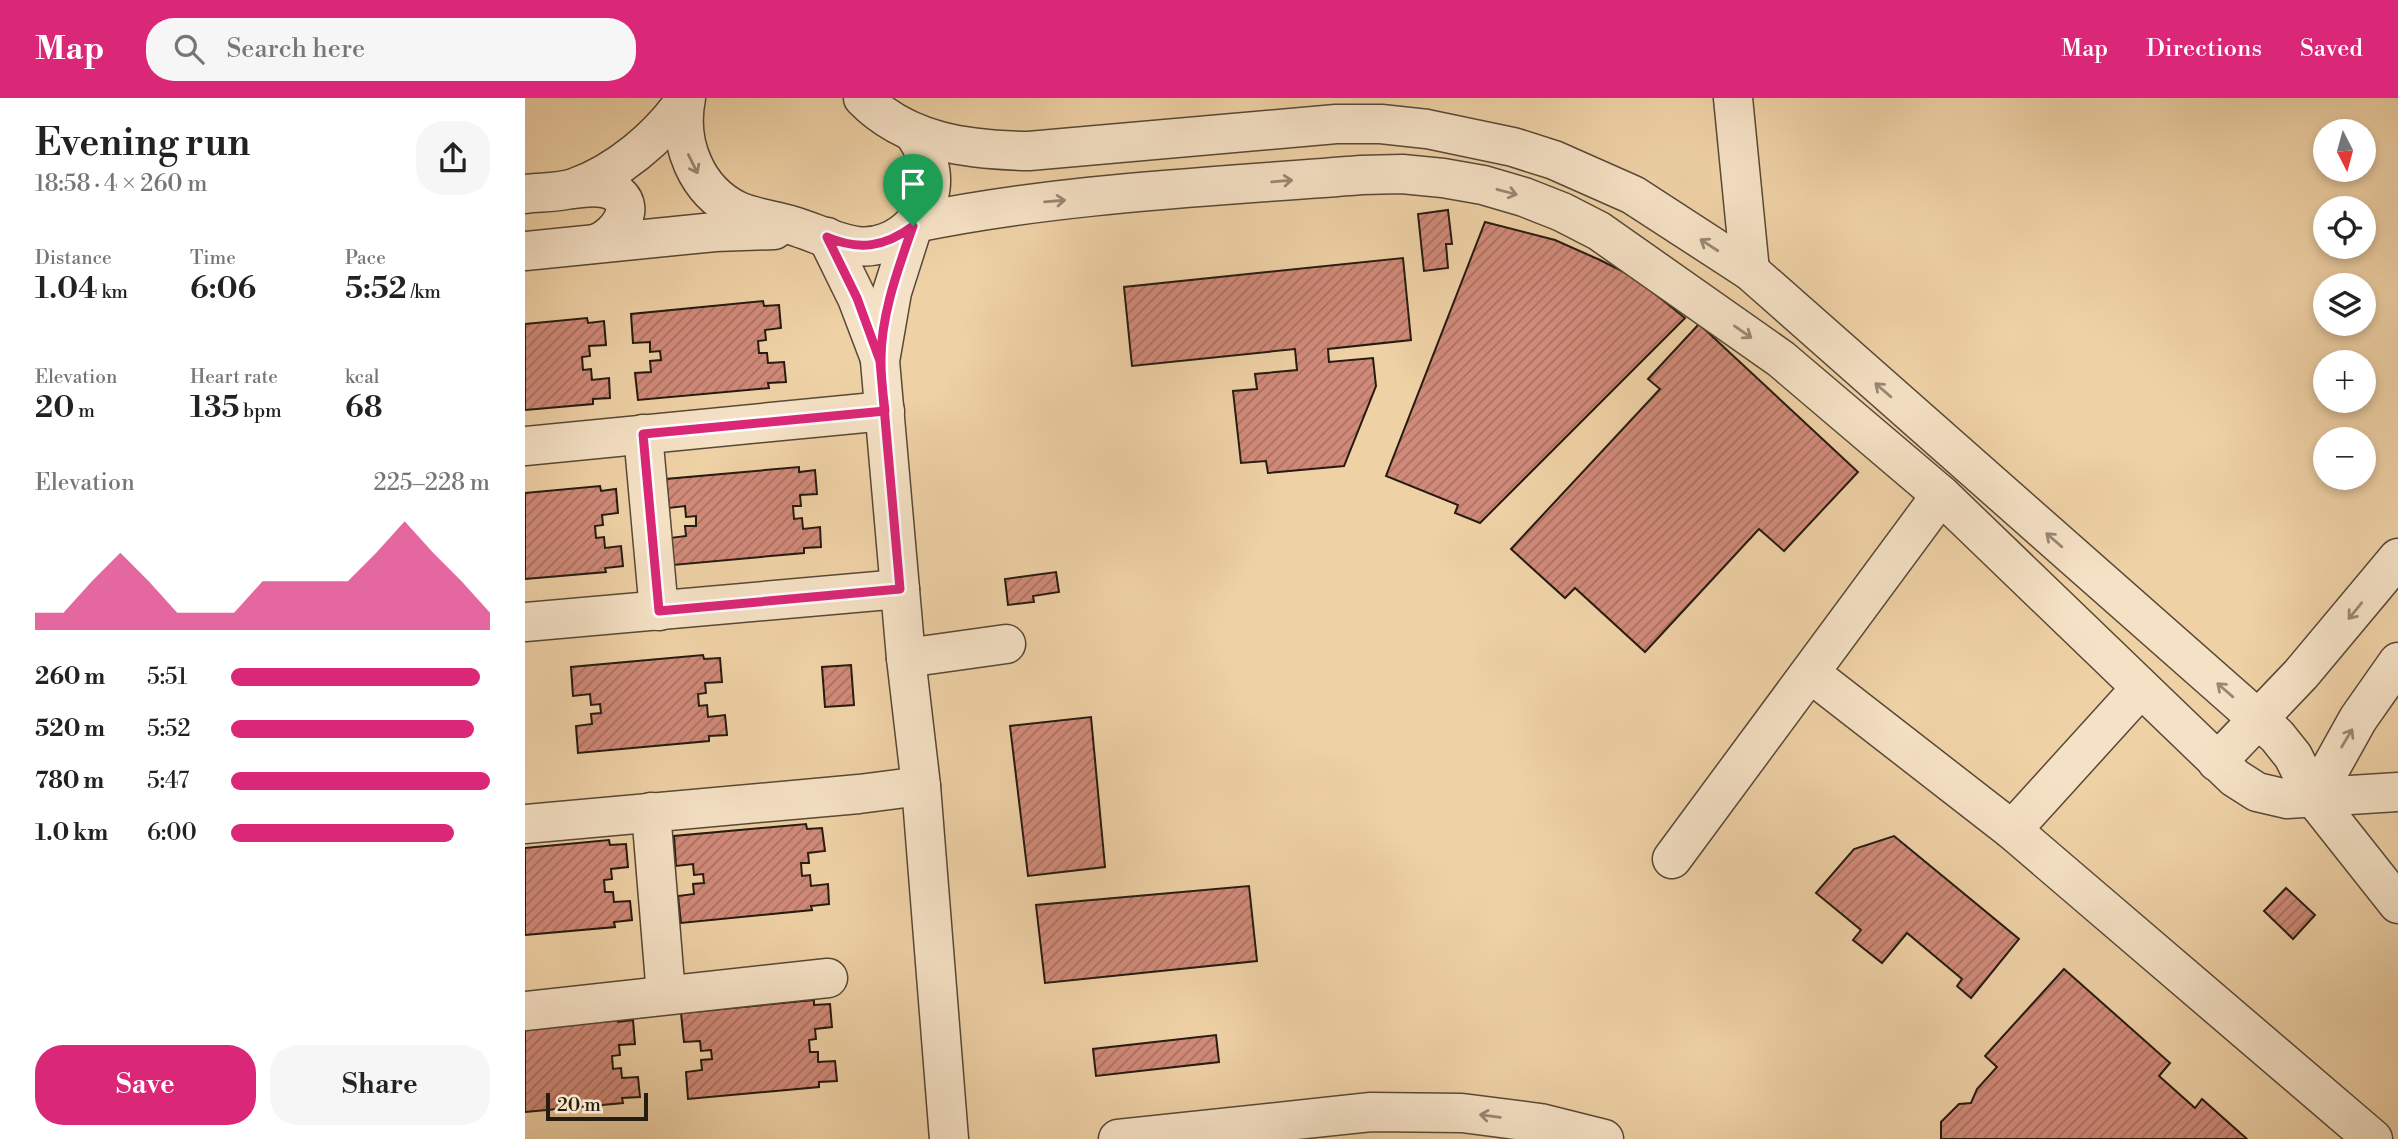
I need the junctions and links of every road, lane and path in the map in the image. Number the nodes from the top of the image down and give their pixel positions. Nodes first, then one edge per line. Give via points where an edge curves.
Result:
1 (863, 98) edge
2 (1733, 98) edge
3 (686, 99) edge
4 (915, 135) junction
5 (997, 150) junction
6 (573, 189) junction
7 (525, 194) edge
8 (1005, 206) junction
9 (914, 224) junction
10 (819, 234) junction
11 (599, 243) junction
12 (525, 251) edge
13 (1750, 271) junction
14 (880, 361) junction
15 (885, 411) junction
16 (643, 434) junction
17 (525, 446) edge
18 (1941, 495) junction
19 (2398, 558) edge
20 (900, 589) junction
21 (659, 611) junction
22 (525, 622) edge
23 (1006, 645) dead end
24 (906, 658) junction
25 (2398, 663) edge
26 (1810, 673) junction
27 (2140, 689) junction
28 (2258, 719) junction
29 (2217, 762) junction
30 (921, 786) junction
31 (2398, 792) edge
32 (2314, 798) junction
33 (651, 812) junction
34 (525, 824) edge
35 (2012, 830) junction
36 (1672, 859) dead end
37 (2398, 904) edge
38 (828, 978) dead end
39 (666, 995) junction
40 (525, 1011) edge
41 (949, 1139) edge
42 (1118, 1139) edge
43 (1604, 1139) edge
44 (2373, 1139) edge

1 - 4 street
2 - 13 street
3 - 6 street via 655,137
3 -> 10 street via 683,127 688,152 715,197 740,211
4 - 5 street
4 - 9 street via 931,170 931,191
5 - 8 street via 983,168 983,180 989,197
13 -> 5 street via 1633,195 1594,176 1513,147 1427,128 1324,124 1029,151
6 - 7 street
6 - 11 street via 604,188 622,200 624,218 619,229
8 - 9 street
8 -> 18 street via 1361,174 1443,178 1524,197 1599,231 1781,359
9 - 10 street via 879,245 858,247
9 - 14 street via 892,292
10 - 11 street via 715,232
10 - 14 street via 857,298
11 - 12 street
28 -> 13 street
14 - 15 street
15 - 16 street
15 - 20 street
16 - 17 street
16 - 21 street
18 - 26 street
18 - 27 street
19 -> 28 street
20 - 21 street
20 - 24 street
21 - 22 street
23 - 24 street
24 - 30 street
32 -> 25 street via 2358,719
26 - 35 street
26 - 36 street
27 - 29 street
27 - 35 street
28 - 29 street
28 - 32 street via 2293,756
29 - 32 street via 2257,792 2287,799
30 - 33 street
30 - 41 street
31 - 32 street
32 - 37 street
33 - 34 street
33 - 39 street
35 - 44 street
38 - 39 street
39 - 40 street
43 -> 42 street via 1540,1122 1462,1112 1384,1112

